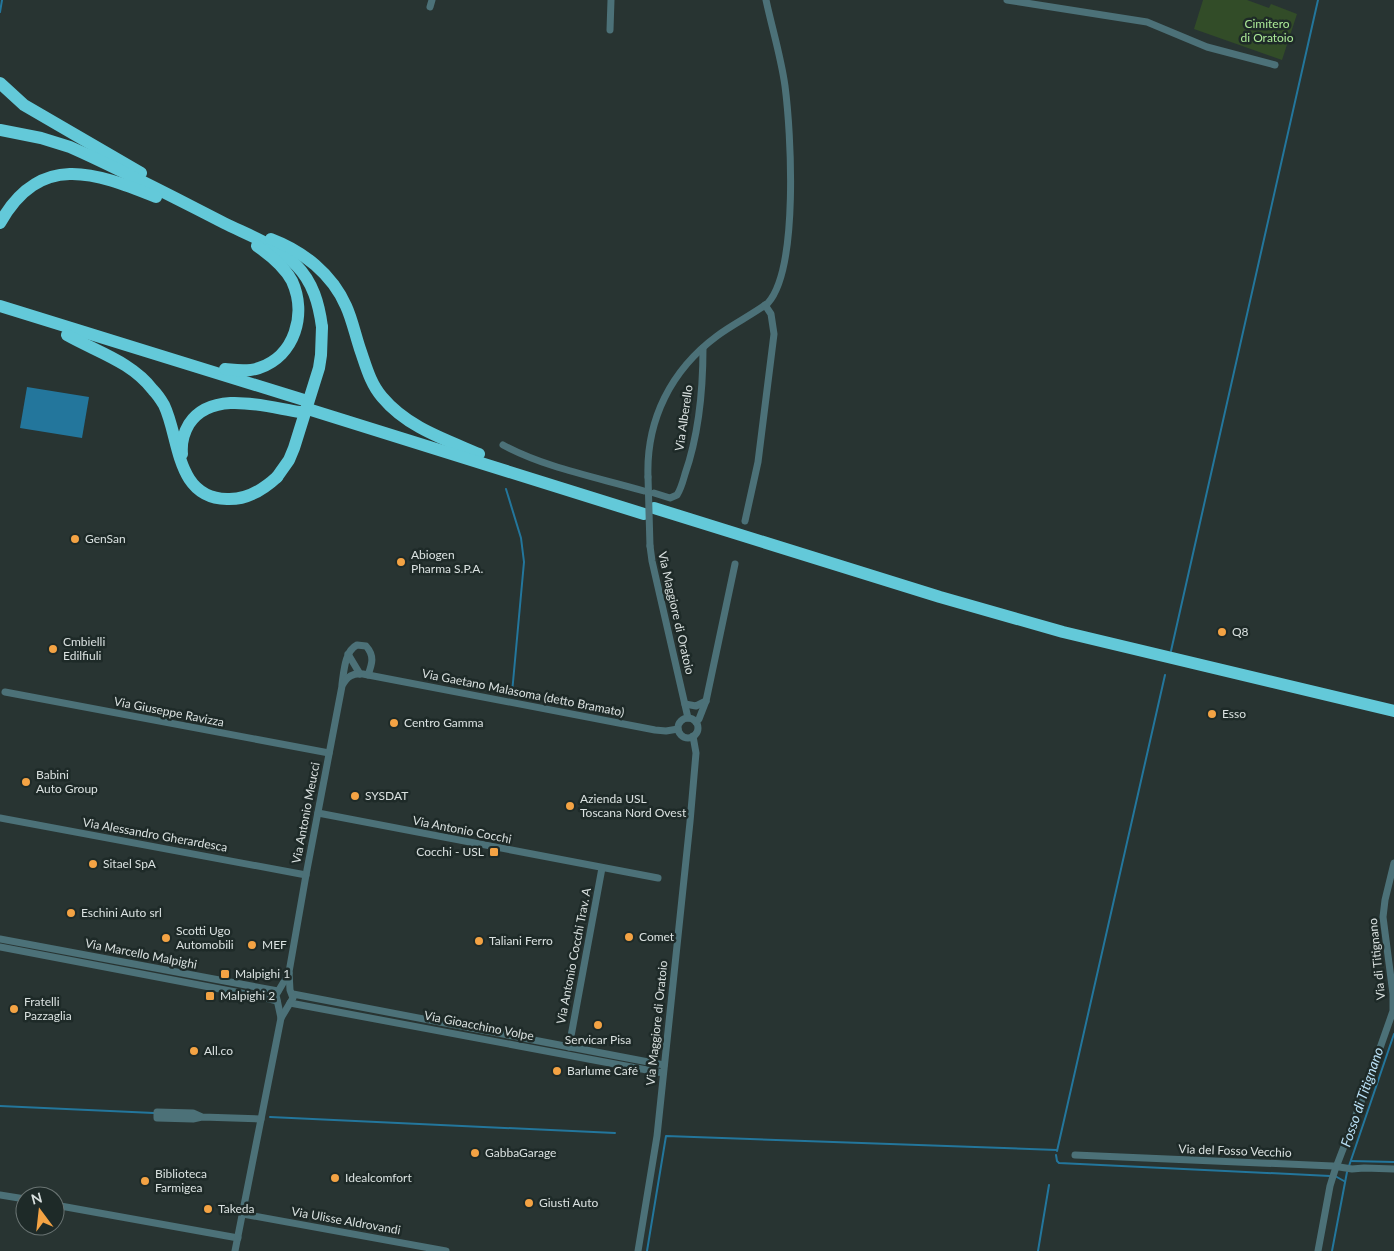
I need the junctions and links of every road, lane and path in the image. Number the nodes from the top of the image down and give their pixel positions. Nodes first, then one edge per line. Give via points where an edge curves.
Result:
1 (611, 0) edge
2 (766, 0) edge
3 (1007, 0) edge
4 (610, 30) dead end
5 (1274, 65) dead end
6 (0, 83) edge
7 (0, 130) edge
8 (200, 210) junction
9 (0, 223) edge
10 (228, 225) junction
11 (765, 305) junction
12 (0, 306) edge
13 (0, 314) edge
14 (60, 330) junction
15 (703, 348) junction
16 (188, 363) junction
17 (306, 407) junction
18 (502, 445) dead end
19 (479, 454) junction
20 (185, 471) junction
21 (644, 491) dead end
22 (654, 493) dead end
23 (649, 511) junction
24 (745, 521) dead end
25 (734, 564) dead end
26 (348, 654) junction
27 (364, 674) junction
28 (342, 686) junction
29 (5, 692) dead end
30 (706, 701) junction
31 (685, 704) junction
32 (1394, 711) edge
33 (688, 718) junction
34 (1394, 719) edge
35 (696, 722) junction
36 (678, 729) junction
37 (693, 736) junction
38 (329, 753) junction
39 (318, 813) junction
40 (0, 818) edge
41 (1394, 863) edge
42 (602, 868) junction
43 (306, 874) junction
44 (658, 878) dead end
45 (0, 939) edge
46 (0, 947) edge
47 (289, 972) junction
48 (279, 990) junction
49 (292, 992) junction
50 (277, 1002) junction
51 (289, 1004) junction
52 (280, 1018) junction
53 (569, 1047) junction
54 (664, 1065) junction
55 (663, 1073) junction
56 (202, 1117) junction
57 (260, 1119) junction
58 (1075, 1156) dead end
59 (1338, 1168) junction
60 (1394, 1169) edge
61 (0, 1195) edge
62 (15, 1197) edge
63 (65, 1207) edge
64 (243, 1214) junction
65 (238, 1238) junction
66 (235, 1251) edge
67 (446, 1251) edge
68 (638, 1251) edge
69 (1318, 1251) edge

1 - 4 street
2 - 11 street, Via Maggiore di Oratoio via 785,87 791,200 782,277 774,296
3 - 5 street via 1147,22 1207,46
6 - 8 highway via 24,105 176,192
7 - 8 highway via 70,147
8 - 9 highway via 95,176 66,174 28,188 13,202
8 - 10 highway
10 - 16 highway via 271,256 285,271 297,297 298,322 283,353 260,368 241,371
10 - 19 highway via 291,247 314,263 341,297 371,379 388,403 418,427
10 - 20 highway, bridge via 277,250 296,264 309,281 322,327 319,368 290,460 278,477 249,496 224,499 199,489
11 - 15 street, Via Maggiore di Oratoio
11 - 24 street via 771,314 774,334 758,462
12 - 14 highway
13 - 14 highway
14 - 16 highway
14 - 17 highway
14 - 20 highway via 124,364 151,386 164,405
15 - 22 street, Via Alberello via 696,431 686,470 677,495 670,498
15 - 31 street, Via Maggiore di Oratoio, bridge via 677,377 660,408 650,440 648,477 652,562
16 - 17 highway
17 - 19 highway
17 - 20 highway via 228,404 210,407 185,431 182,445
17 - 23 highway
18 - 21 street via 590,477
19 - 23 highway
23 - 32 highway via 1063,632
23 - 34 highway via 937,605 1097,649
25 - 30 street, Via Maggiore di Oratoio
26 - 27 street
26 - 27 street via 358,644 368,648 372,658
26 - 28 street, Via Antonio Meucci
27 - 28 street via 349,676
27 - 36 street, Via Gaetano Malasoma (detto Bramato) via 655,730
28 - 38 street, Via Antonio Meucci
29 - 38 street, Via Giuseppe Ravizza
30 - 31 street via 696,706
30 - 35 street, Via Maggiore di Oratoio
31 - 33 street, Via Maggiore di Oratoio
33 - 35 street
33 - 36 street
35 - 37 street, Via Maggiore di Oratoio via 698,728
36 - 37 street via 684,737
37 - 54 street, Via Maggiore di Oratoio via 696,753 690,822
38 - 39 street, Via Antonio Meucci
39 - 42 street, Via Antonio Cocchi
39 - 43 street, Via Antonio Meucci
40 - 43 street, Via Alessandro Gherardesca
41 - 59 street, Via di Titignano via 1383,917 1393,1011
42 - 44 street, Via Antonio Cocchi
42 - 53 street, Via Antonio Cocchi Trav. A
43 - 47 street, Via Antonio Meucci
45 - 48 street, Via Marcello Malpighi
46 - 50 street, Via Marcello Malpighi
47 - 48 street, Via Antonio Meucci
47 - 49 street, Via Antonio Meucci
48 - 49 street via 286,988
48 - 50 street, Via Antonio Meucci
49 - 51 street, Via Antonio Meucci
49 - 53 street, Via Gioacchino Volpe
50 - 51 street via 282,1006
50 - 52 street, Via Antonio Meucci
51 - 52 street, Via Antonio Meucci
51 - 55 street, Via Gioacchino Volpe
52 - 57 street, Via Antonio Meucci
53 - 54 street, Via Gioacchino Volpe
54 - 55 street, Via Maggiore di Oratoio
55 - 68 street, Via Maggiore di Oratoio via 656,1142
56 - 56 street via 157,1118 157,1112 193,1113
56 - 57 street
57 - 64 street, Via Antonio Meucci
58 - 59 street, Via del Fosso Vecchio
59 - 60 street, Via del Fosso Vecchio
59 - 69 street, Via di Titignano via 1332,1180
61 - 62 street
63 - 65 street
64 - 65 street, Via Antonio Meucci
64 - 67 street, Via Ulisse Aldrovandi
65 - 66 street, Via Antonio Meucci

